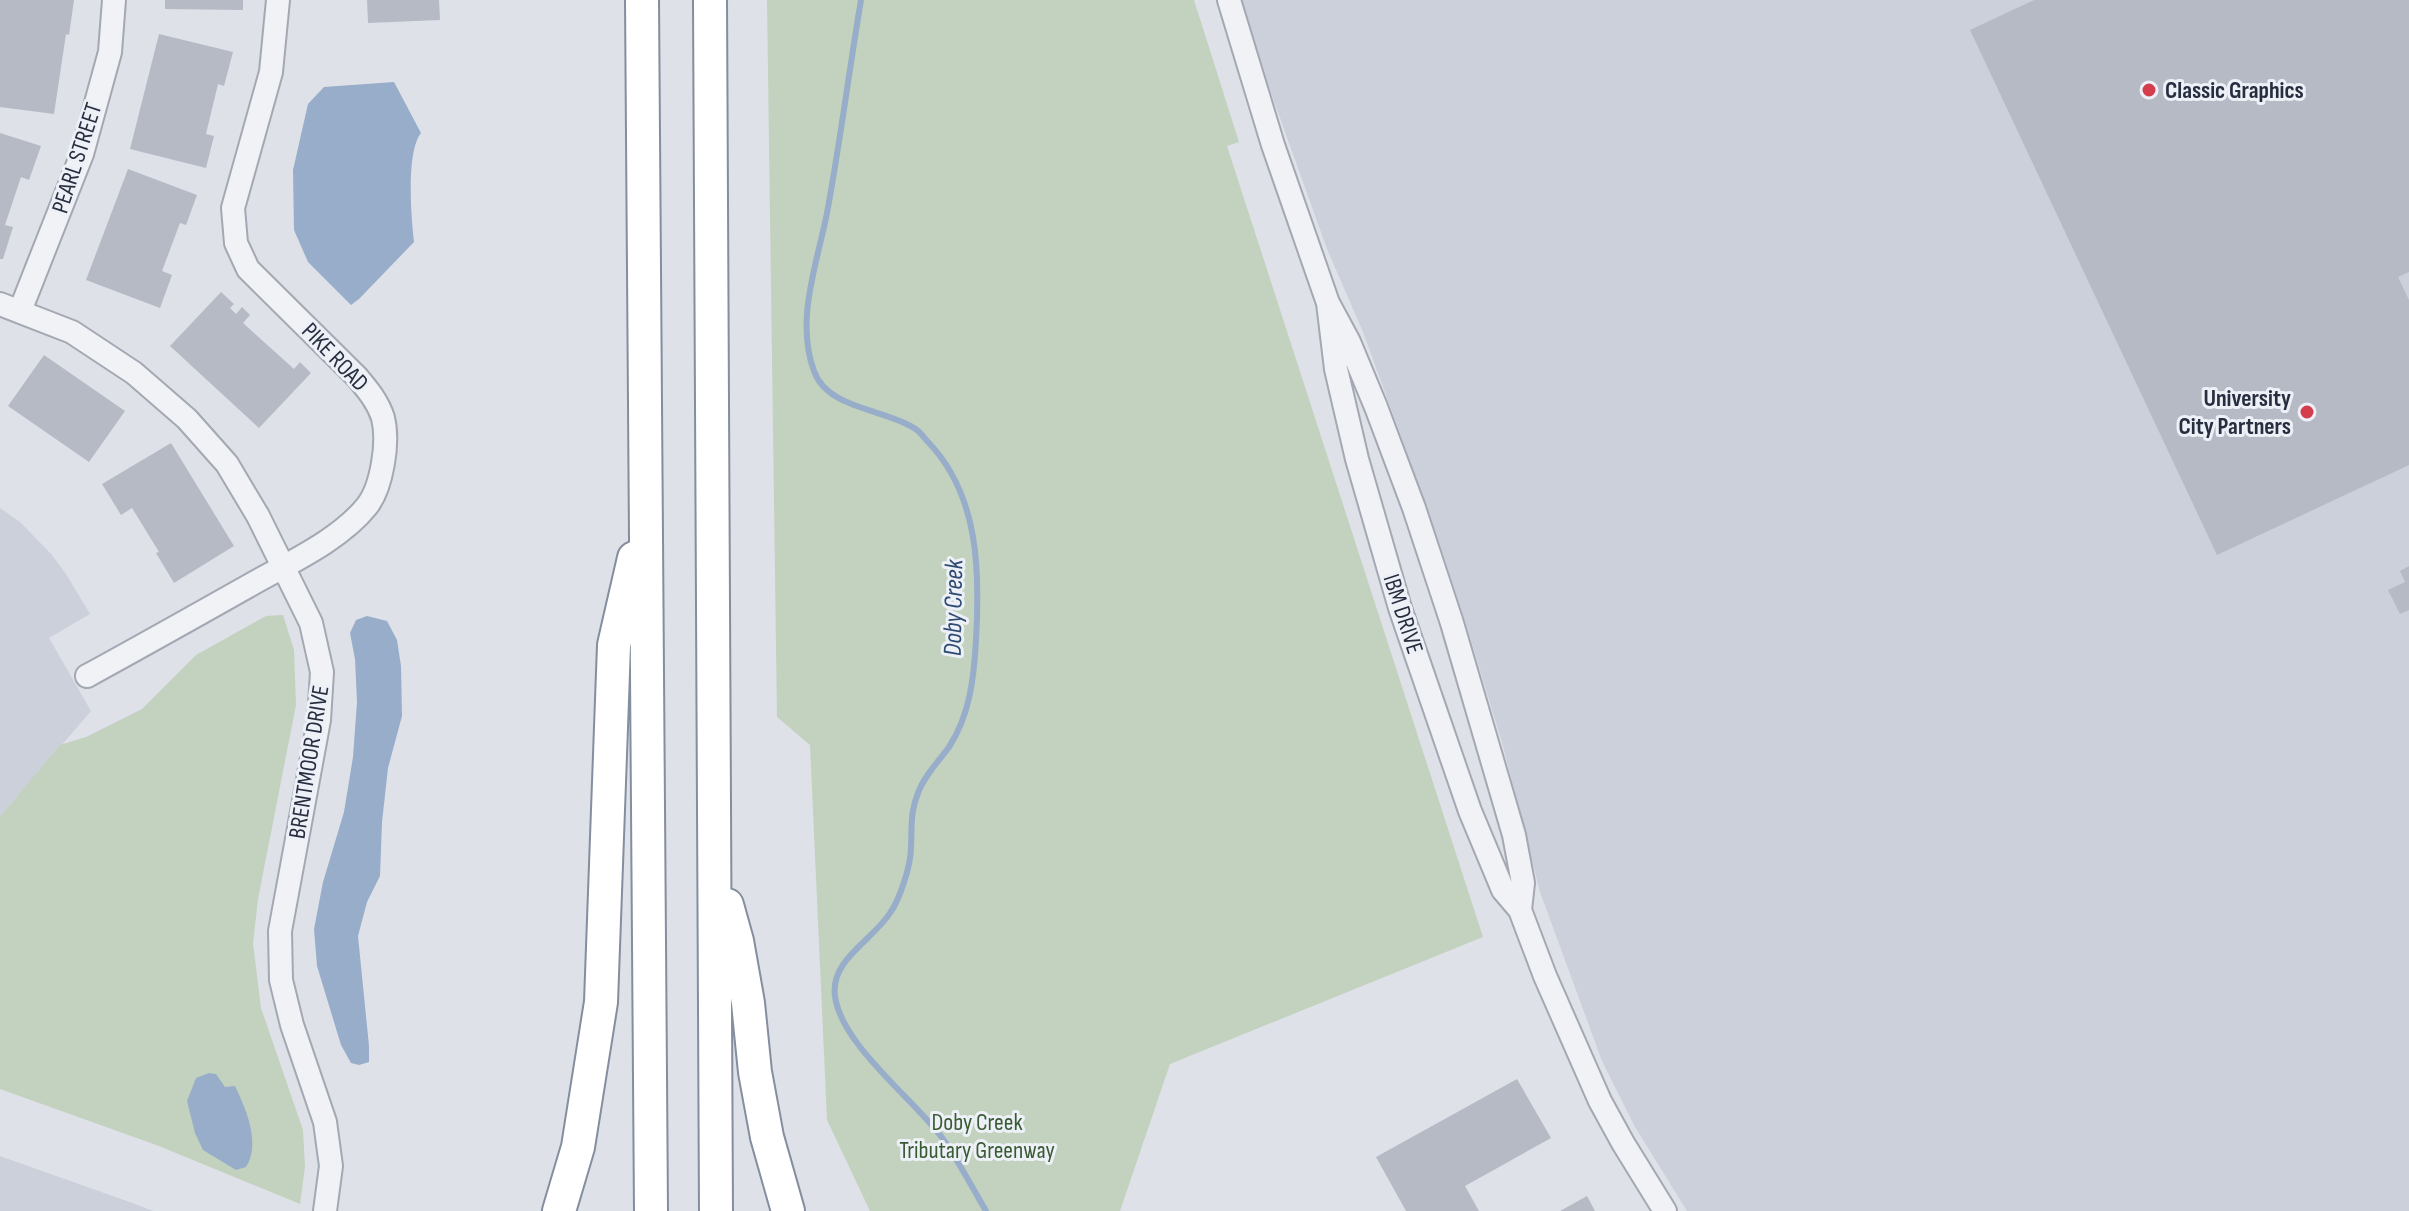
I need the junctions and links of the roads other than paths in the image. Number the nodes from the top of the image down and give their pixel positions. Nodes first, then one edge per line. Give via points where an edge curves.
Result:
1 (114, 0) edge
2 (642, 0) edge
3 (710, 0) edge
4 (1229, 0) edge
5 (278, 8) edge
6 (300, 10) dead end
7 (1328, 303) junction
8 (10, 308) edge
9 (646, 505) junction
10 (283, 567) junction
11 (87, 676) dead end
12 (715, 862) junction
13 (1520, 910) junction
14 (325, 1211) edge
15 (559, 1211) edge
16 (651, 1211) edge
17 (716, 1211) edge
18 (788, 1211) edge
19 (1665, 1211) edge

1 - 8 street, PEARL STREET via 110,52 82,154
2 - 9 highway
3 - 12 highway
4 - 7 street, IBM DRIVE
5 - 6 street
5 - 10 street, PIKE ROAD via 271,72 233,208 236,243 248,269 372,395 383,418 385,448 368,504 341,531
7 - 13 street, IBM DRIVE via 1342,398 1400,608 1470,811 1503,890
7 - 13 street, IBM DRIVE via 1376,407 1452,623 1514,835 1523,883
8 - 10 street, BRENTMOOR DRIVE via 72,332 134,373 187,419 227,464
9 - 15 highway via 614,645 601,1002 578,1147
9 - 16 highway
10 - 11 street, PIKE ROAD
10 - 14 street, BRENTMOOR DRIVE via 311,623 322,672 319,720 280,931 281,980 325,1122 331,1166
12 - 17 highway
12 - 18 highway via 737,941 767,1137
13 - 19 street, IBM DRIVE via 1600,1101

